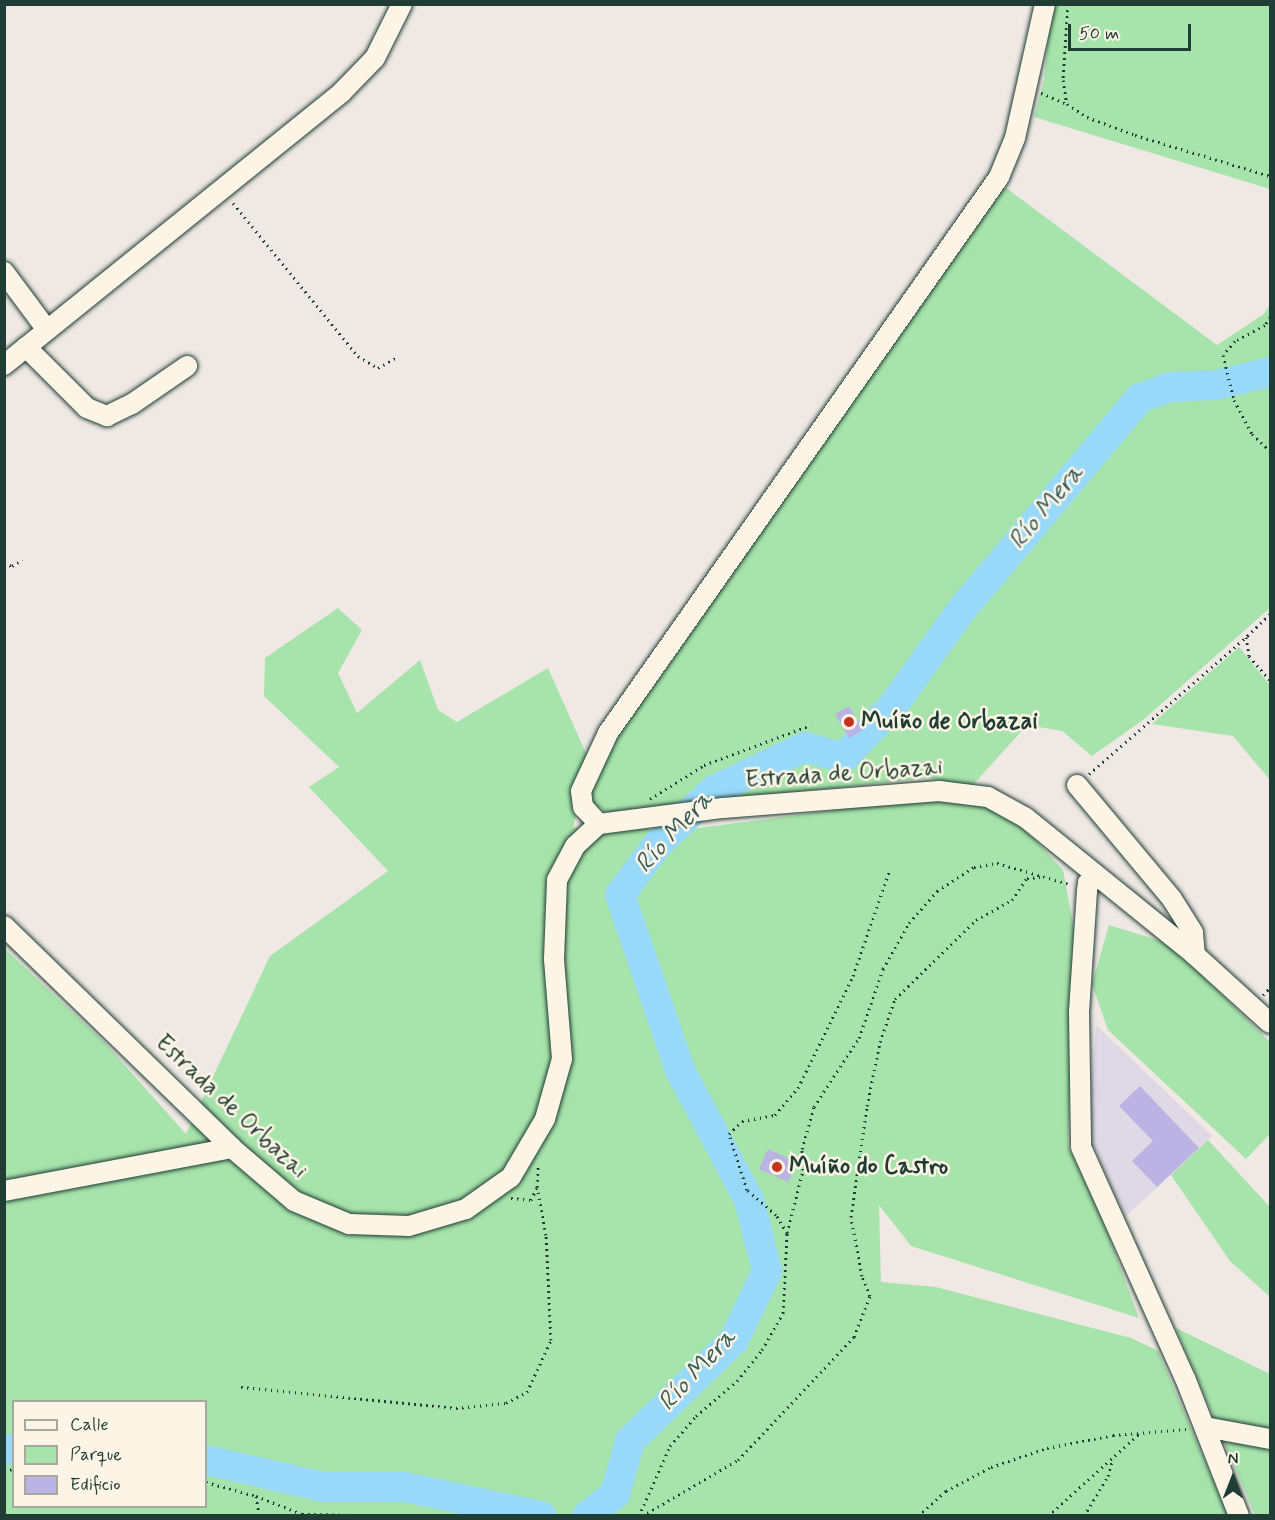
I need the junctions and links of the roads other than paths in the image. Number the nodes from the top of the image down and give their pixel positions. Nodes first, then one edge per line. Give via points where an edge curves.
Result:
1 (402, 4) edge
2 (1045, 4) edge
3 (4, 272) edge
4 (47, 330) junction
5 (26, 347) junction
6 (4, 365) edge
7 (187, 366) dead end
8 (1077, 785) dead end
9 (599, 824) junction
10 (1092, 884) junction
11 (4, 927) edge
12 (1195, 955) junction
13 (1270, 1023) edge
14 (232, 1148) junction
15 (4, 1191) edge
16 (1204, 1427) junction
17 (1270, 1439) edge
18 (1239, 1515) edge

1 - 4 street via 375,58 342,92
2 - 9 street via 1015,138 999,177 608,733 580,791 583,807
3 - 4 street
4 - 5 street
5 - 6 street
5 - 7 street via 87,408 107,416 132,404
8 - 12 street via 1172,899 1193,933
9 - 10 street, Estrada de Orbazai via 723,808 939,791 988,797 1026,818
9 - 14 street, Estrada de Orbazai via 575,846 557,880 554,959 562,1059 545,1119 511,1177 466,1209 421,1223 349,1224 294,1201
10 - 12 street, Estrada de Orbazai
10 - 16 street via 1079,1013 1081,1147
11 - 14 street, Estrada de Orbazai
12 - 13 street, Estrada de Orbazai
14 - 15 street
16 - 17 street
16 - 18 street

